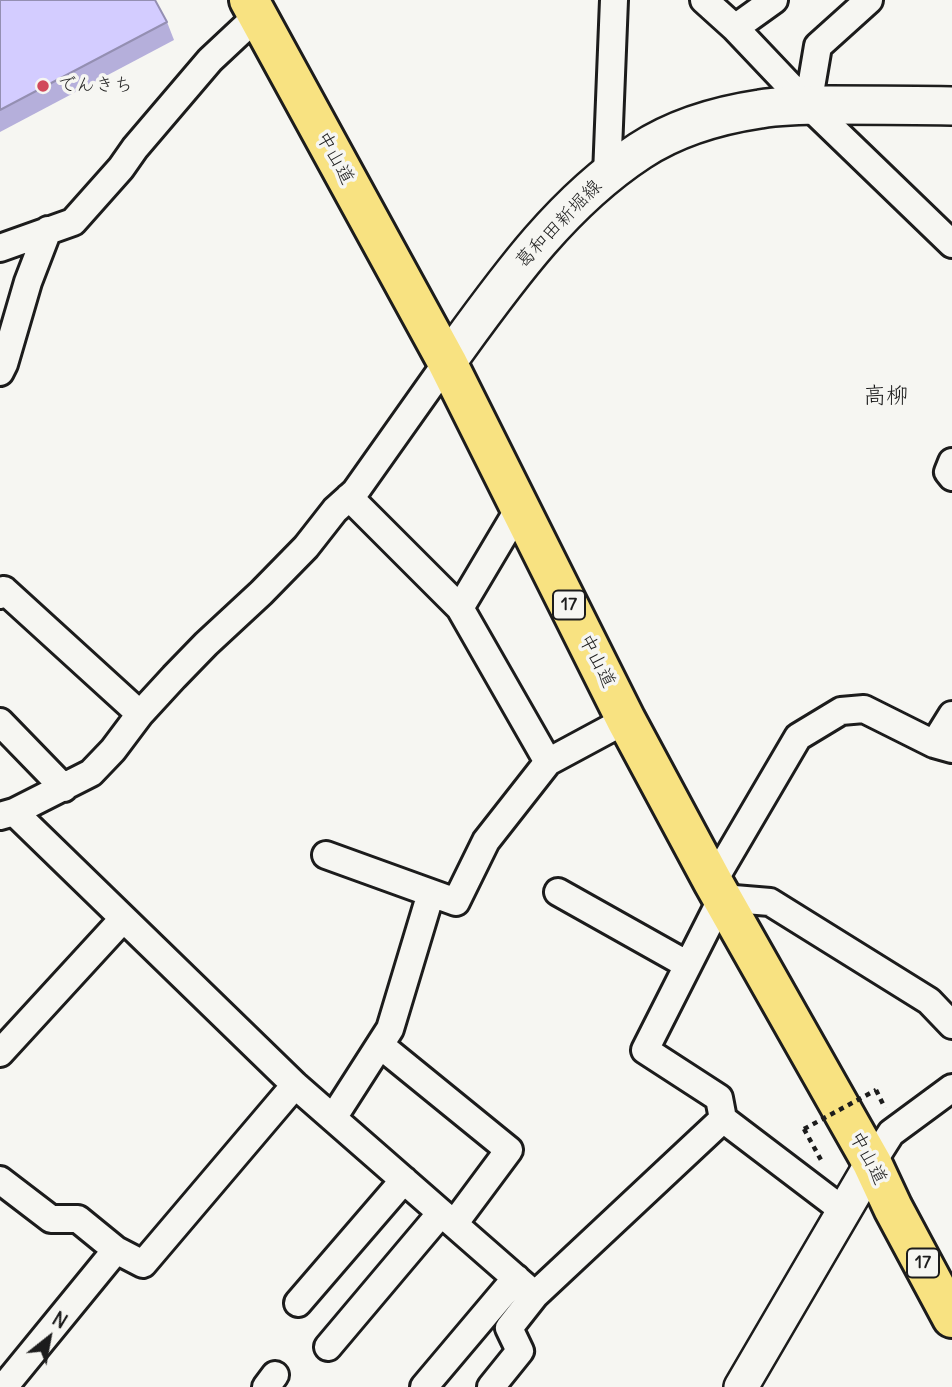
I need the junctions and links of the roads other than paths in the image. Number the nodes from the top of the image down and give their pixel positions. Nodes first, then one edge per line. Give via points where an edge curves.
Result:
1 (614, 0) edge
2 (705, 0) edge
3 (774, 0) edge
4 (869, 0) edge
5 (253, 8) edge
6 (735, 28) junction
7 (808, 105) junction
8 (952, 106) edge
9 (607, 174) junction
10 (48, 230) junction
11 (952, 244) edge
12 (0, 248) edge
13 (447, 362) junction
14 (0, 372) edge
15 (952, 462) edge
16 (952, 477) edge
17 (349, 497) junction
18 (520, 507) junction
19 (0, 595) edge
20 (460, 608) junction
21 (140, 714) junction
22 (952, 715) edge
23 (626, 720) junction
24 (0, 722) edge
25 (943, 746) edge
26 (548, 762) junction
27 (64, 788) junction
28 (7, 814) edge
29 (326, 855) dead end
30 (717, 890) junction
31 (431, 892) junction
32 (558, 892) dead end
33 (123, 919) junction
34 (688, 965) junction
35 (952, 1025) edge
36 (380, 1045) junction
37 (0, 1053) edge
38 (295, 1084) junction
39 (952, 1088) edge
40 (332, 1118) junction
41 (723, 1119) junction
42 (872, 1163) junction
43 (0, 1180) edge
44 (404, 1180) junction
45 (893, 1208) junction
46 (844, 1211) junction
47 (447, 1218) junction
48 (116, 1250) junction
49 (525, 1287) junction
50 (952, 1295) edge
51 (298, 1303) dead end
52 (952, 1318) edge
53 (328, 1347) dead end
54 (4, 1387) edge
55 (424, 1387) edge
56 (491, 1387) edge
57 (741, 1387) edge

1 - 9 street
2 - 6 street
3 - 6 street
4 - 7 street via 818,46
5 - 10 street via 73,222
5 - 13 highway, 中山道 / 17
6 - 7 street
7 - 8 main road, 葛和田新堀線
7 - 9 main road, 葛和田新堀線 via 716,118 642,150
7 - 11 street
9 - 13 main road, 葛和田新堀線 via 528,253
10 - 12 street
10 - 14 street
13 - 17 street
13 - 18 highway, 中山道 / 17
15 - 16 street via 948,472
17 - 20 street
17 - 21 street via 306,547
18 - 20 street
18 - 23 highway, 中山道 / 17
19 - 21 street via 4,590
20 - 26 street
21 - 27 street via 91,773
22 - 25 street
23 - 26 street
23 - 30 highway, 中山道 / 17
24 - 27 street
25 - 30 street via 864,709 841,711 798,737
26 - 31 street via 486,841 456,902
27 - 28 street
28 - 33 street
29 - 31 street
30 - 34 street
30 - 35 street via 770,902 929,1001
30 - 42 highway, 中山道 / 17
31 - 36 street via 390,1029
32 - 34 street
33 - 37 street
33 - 38 street
34 - 41 street via 645,1050 719,1098
36 - 40 street
36 - 47 street via 509,1150
38 - 40 street
38 - 48 street via 143,1264
39 - 42 street via 891,1133
40 - 44 street
41 - 46 street
41 - 49 street
42 - 45 highway, 中山道 / 17
42 - 46 street
43 - 48 street via 51,1219 78,1219
44 - 47 street
44 - 51 street
45 - 50 highway
45 - 52 highway, 中山道 / 17
46 - 57 street
47 - 49 street
47 - 53 street
48 - 54 street
49 - 55 street
49 - 56 street via 509,1328 520,1351

